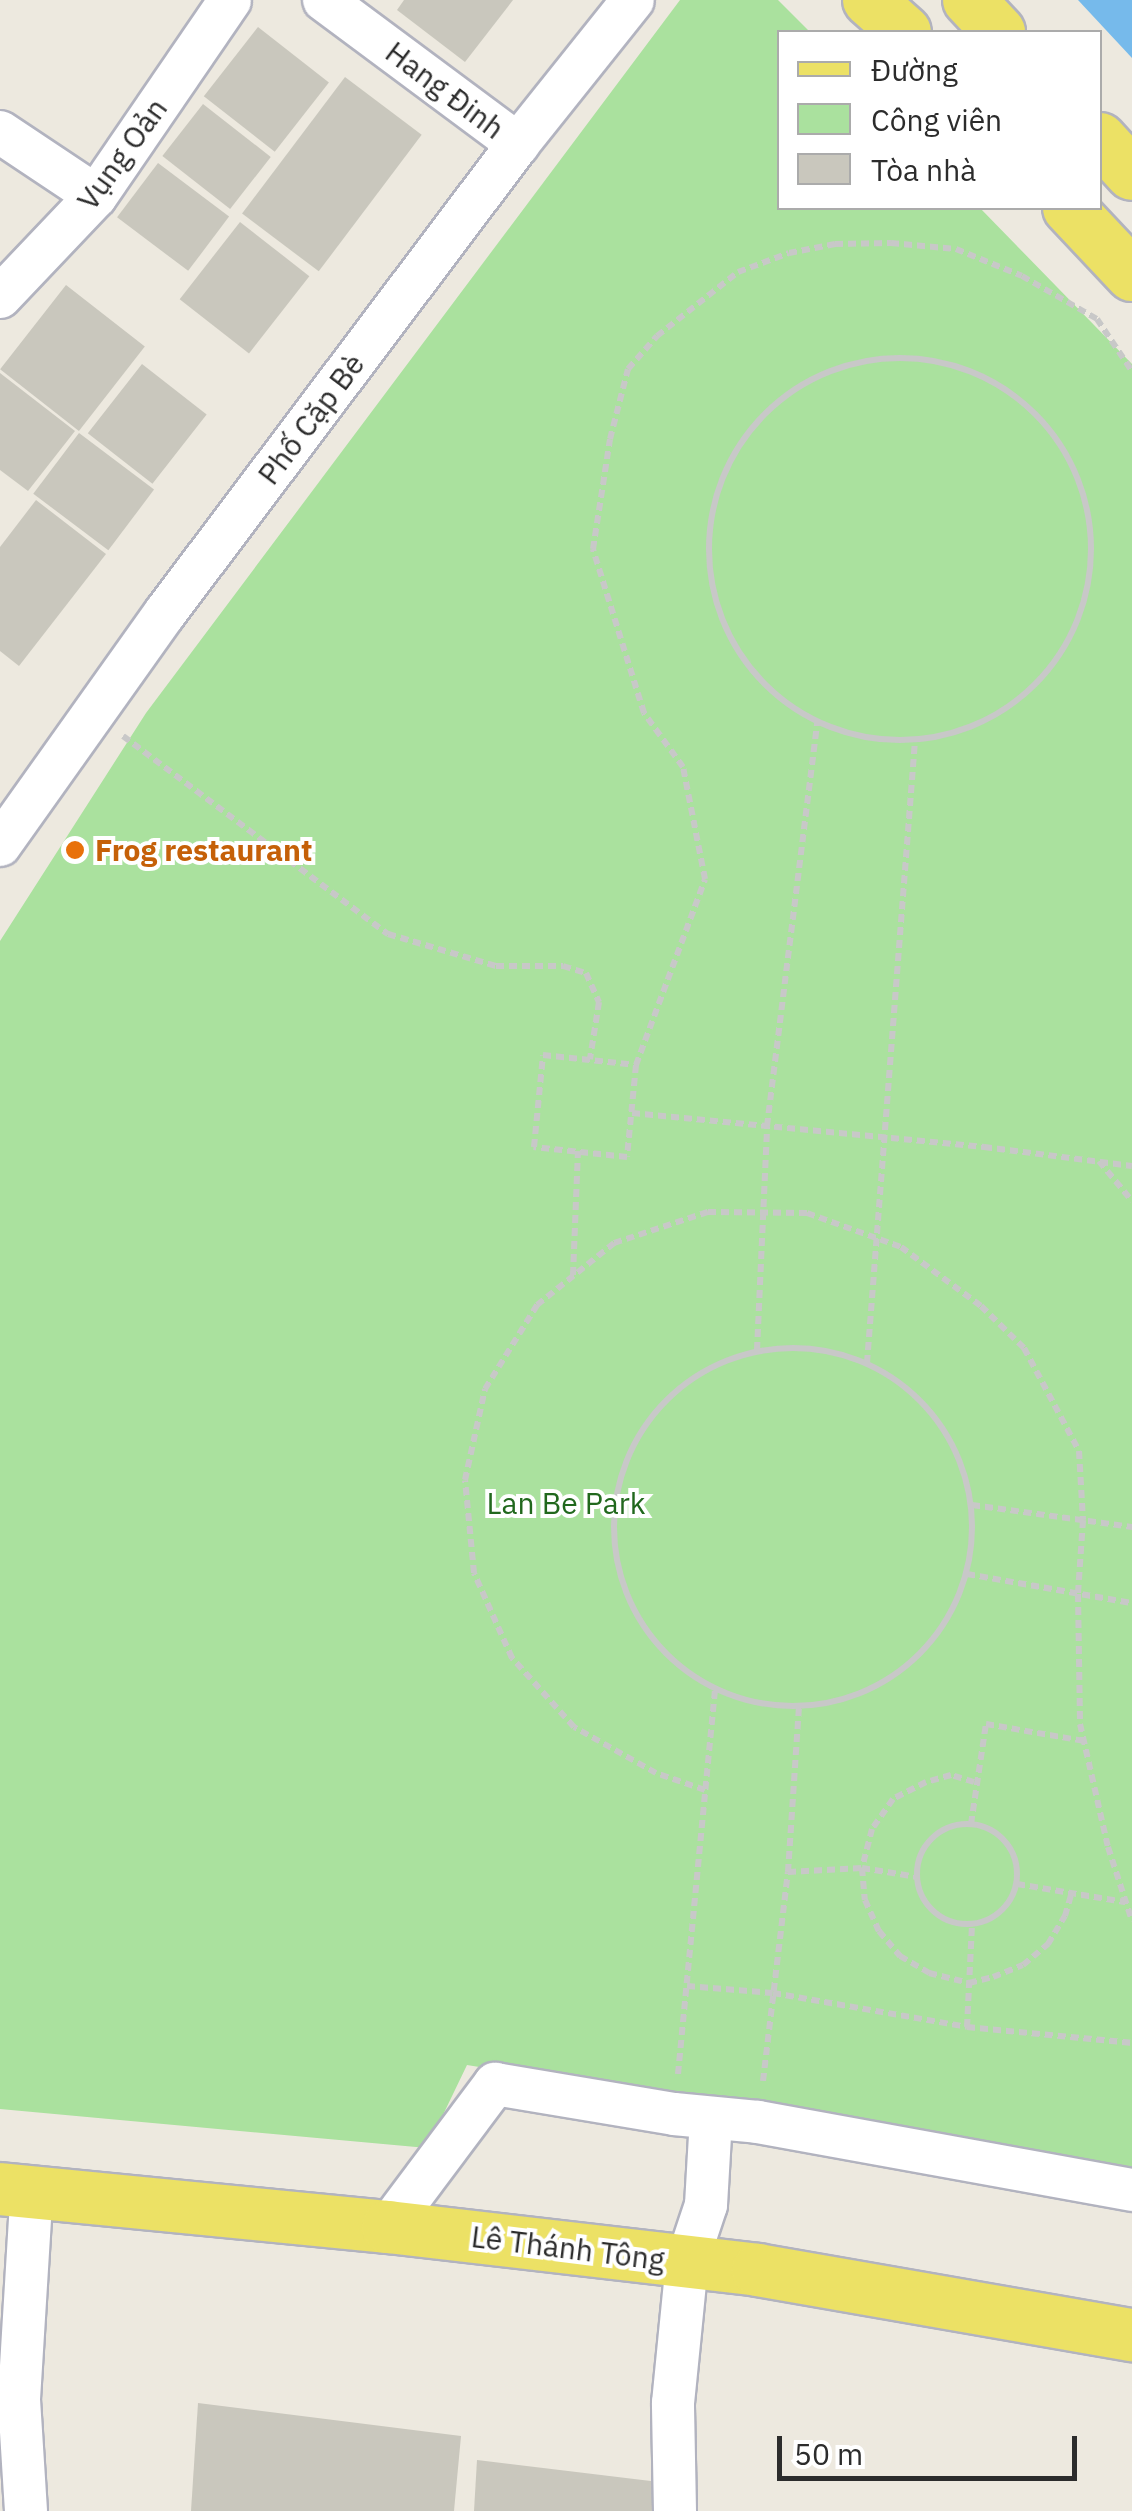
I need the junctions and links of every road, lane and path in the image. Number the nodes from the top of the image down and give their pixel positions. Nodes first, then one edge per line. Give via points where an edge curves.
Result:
1 (230, 0) edge
2 (324, 0) edge
3 (633, 0) edge
4 (870, 0) edge
5 (969, 0) edge
6 (903, 30) edge
7 (997, 30) edge
8 (0, 132) edge
9 (1102, 142) edge
10 (518, 144) junction
11 (1132, 174) edge
12 (96, 196) junction
13 (1071, 210) edge
14 (1132, 275) edge
15 (0, 297) edge
16 (1132, 372) edge
17 (91, 712) junction
18 (817, 722) junction
19 (915, 741) junction
20 (13, 797) edge
21 (0, 845) edge
22 (590, 1059) junction
23 (636, 1065) junction
24 (632, 1113) junction
25 (768, 1126) junction
26 (885, 1137) junction
27 (578, 1152) junction
28 (1099, 1161) junction
29 (1132, 1166) edge
30 (1132, 1201) edge
31 (762, 1212) junction
32 (877, 1239) junction
33 (573, 1276) junction
34 (757, 1350) junction
35 (866, 1363) junction
36 (972, 1505) junction
37 (1083, 1520) junction
38 (1132, 1527) edge
39 (968, 1574) junction
40 (1078, 1594) junction
41 (1132, 1603) edge
42 (715, 1690) junction
43 (799, 1708) junction
44 (1084, 1741) junction
45 (974, 1782) junction
46 (705, 1790) junction
47 (971, 1824) junction
48 (862, 1868) junction
49 (788, 1872) junction
50 (917, 1877) junction
51 (1017, 1884) junction
52 (1072, 1892) junction
53 (1125, 1902) junction
54 (1132, 1922) edge
55 (972, 1924) junction
56 (969, 1982) junction
57 (686, 1986) junction
58 (773, 1993) junction
59 (967, 2028) junction
60 (1132, 2043) edge
61 (692, 2116) junction
62 (758, 2122) junction
63 (16, 2189) edge
64 (1132, 2190) edge
65 (388, 2226) junction
66 (686, 2262) junction
67 (1132, 2335) edge
68 (26, 2511) edge
69 (675, 2511) edge

1 - 12 street, Vụng Oản
2 - 10 street, Hang Đinh
3 - 10 street, Phố Cặp Bè
4 - 6 main road
5 - 7 main road
8 - 12 street
9 - 11 main road
10 - 17 street, Phố Cặp Bè
12 - 15 street, Vụng Oản
13 - 14 main road
16 - 23 path via 1097,319 1022,276 956,249 891,243 835,244 738,272 657,336 628,369 593,550 644,713 682,767 705,879
17 - 20 street, Phố Cặp Bè
17 - 22 path via 388,934 496,966 563,966 586,973 599,1002
18 - 19 path via 865,738
18 - 19 path via 764,682 719,612 708,563 711,513 754,424 792,390 886,358 936,361 983,377 1036,416 1081,487 1092,536 1089,585 1074,633 1046,675 1009,708 964,730
18 - 25 path
19 - 26 path
20 - 21 street, Phố Cặp Bè
22 - 23 path
22 - 27 path via 542,1055 534,1147
23 - 24 path
24 - 25 path
24 - 27 path via 627,1156
25 - 26 path
25 - 31 path
26 - 28 path
26 - 32 path
27 - 33 path
28 - 29 path
28 - 30 path
31 - 32 path via 808,1213
31 - 33 path via 708,1212 670,1224 614,1244
31 - 34 path
32 - 35 path
32 - 37 path via 901,1248 981,1306 1024,1348 1079,1451
33 - 46 path via 537,1306 485,1389 465,1480 474,1573 512,1658 574,1727 656,1772
34 - 35 path via 812,1348
34 - 42 path via 704,1370 660,1404 629,1450 614,1504 616,1560 635,1613 668,1657
35 - 36 path via 906,1387 938,1420 960,1460
36 - 37 path
36 - 39 path
37 - 38 path
37 - 40 path
39 - 40 path
39 - 43 path via 950,1616 910,1663 844,1700
40 - 41 path
40 - 44 path
42 - 43 path
42 - 46 path
43 - 49 path
44 - 45 path via 986,1724
44 - 53 path
45 - 47 path
45 - 48 path via 951,1775 893,1800 872,1829
46 - 57 path
47 - 50 path via 954,1825 926,1844
47 - 51 path via 1002,1837 1012,1851
48 - 49 path
48 - 50 path
48 - 56 path via 865,1900 900,1956 928,1973
49 - 58 path
50 - 55 path via 929,1906 956,1923
51 - 52 path
51 - 55 path via 1001,1912
52 - 53 path
52 - 56 path via 1048,1944 1024,1965
53 - 54 path
55 - 56 path
56 - 59 path
57 - 58 path
57 - 61 path
58 - 59 path
58 - 62 path
59 - 60 path
61 - 62 street
61 - 65 street via 495,2084
61 - 66 street via 706,2205
62 - 64 street
63 - 65 main road, Lê Thánh Tông
63 - 68 street
65 - 66 main road, Lê Thánh Tông
66 - 67 main road, Lê Thánh Tông
66 - 69 street via 672,2404

